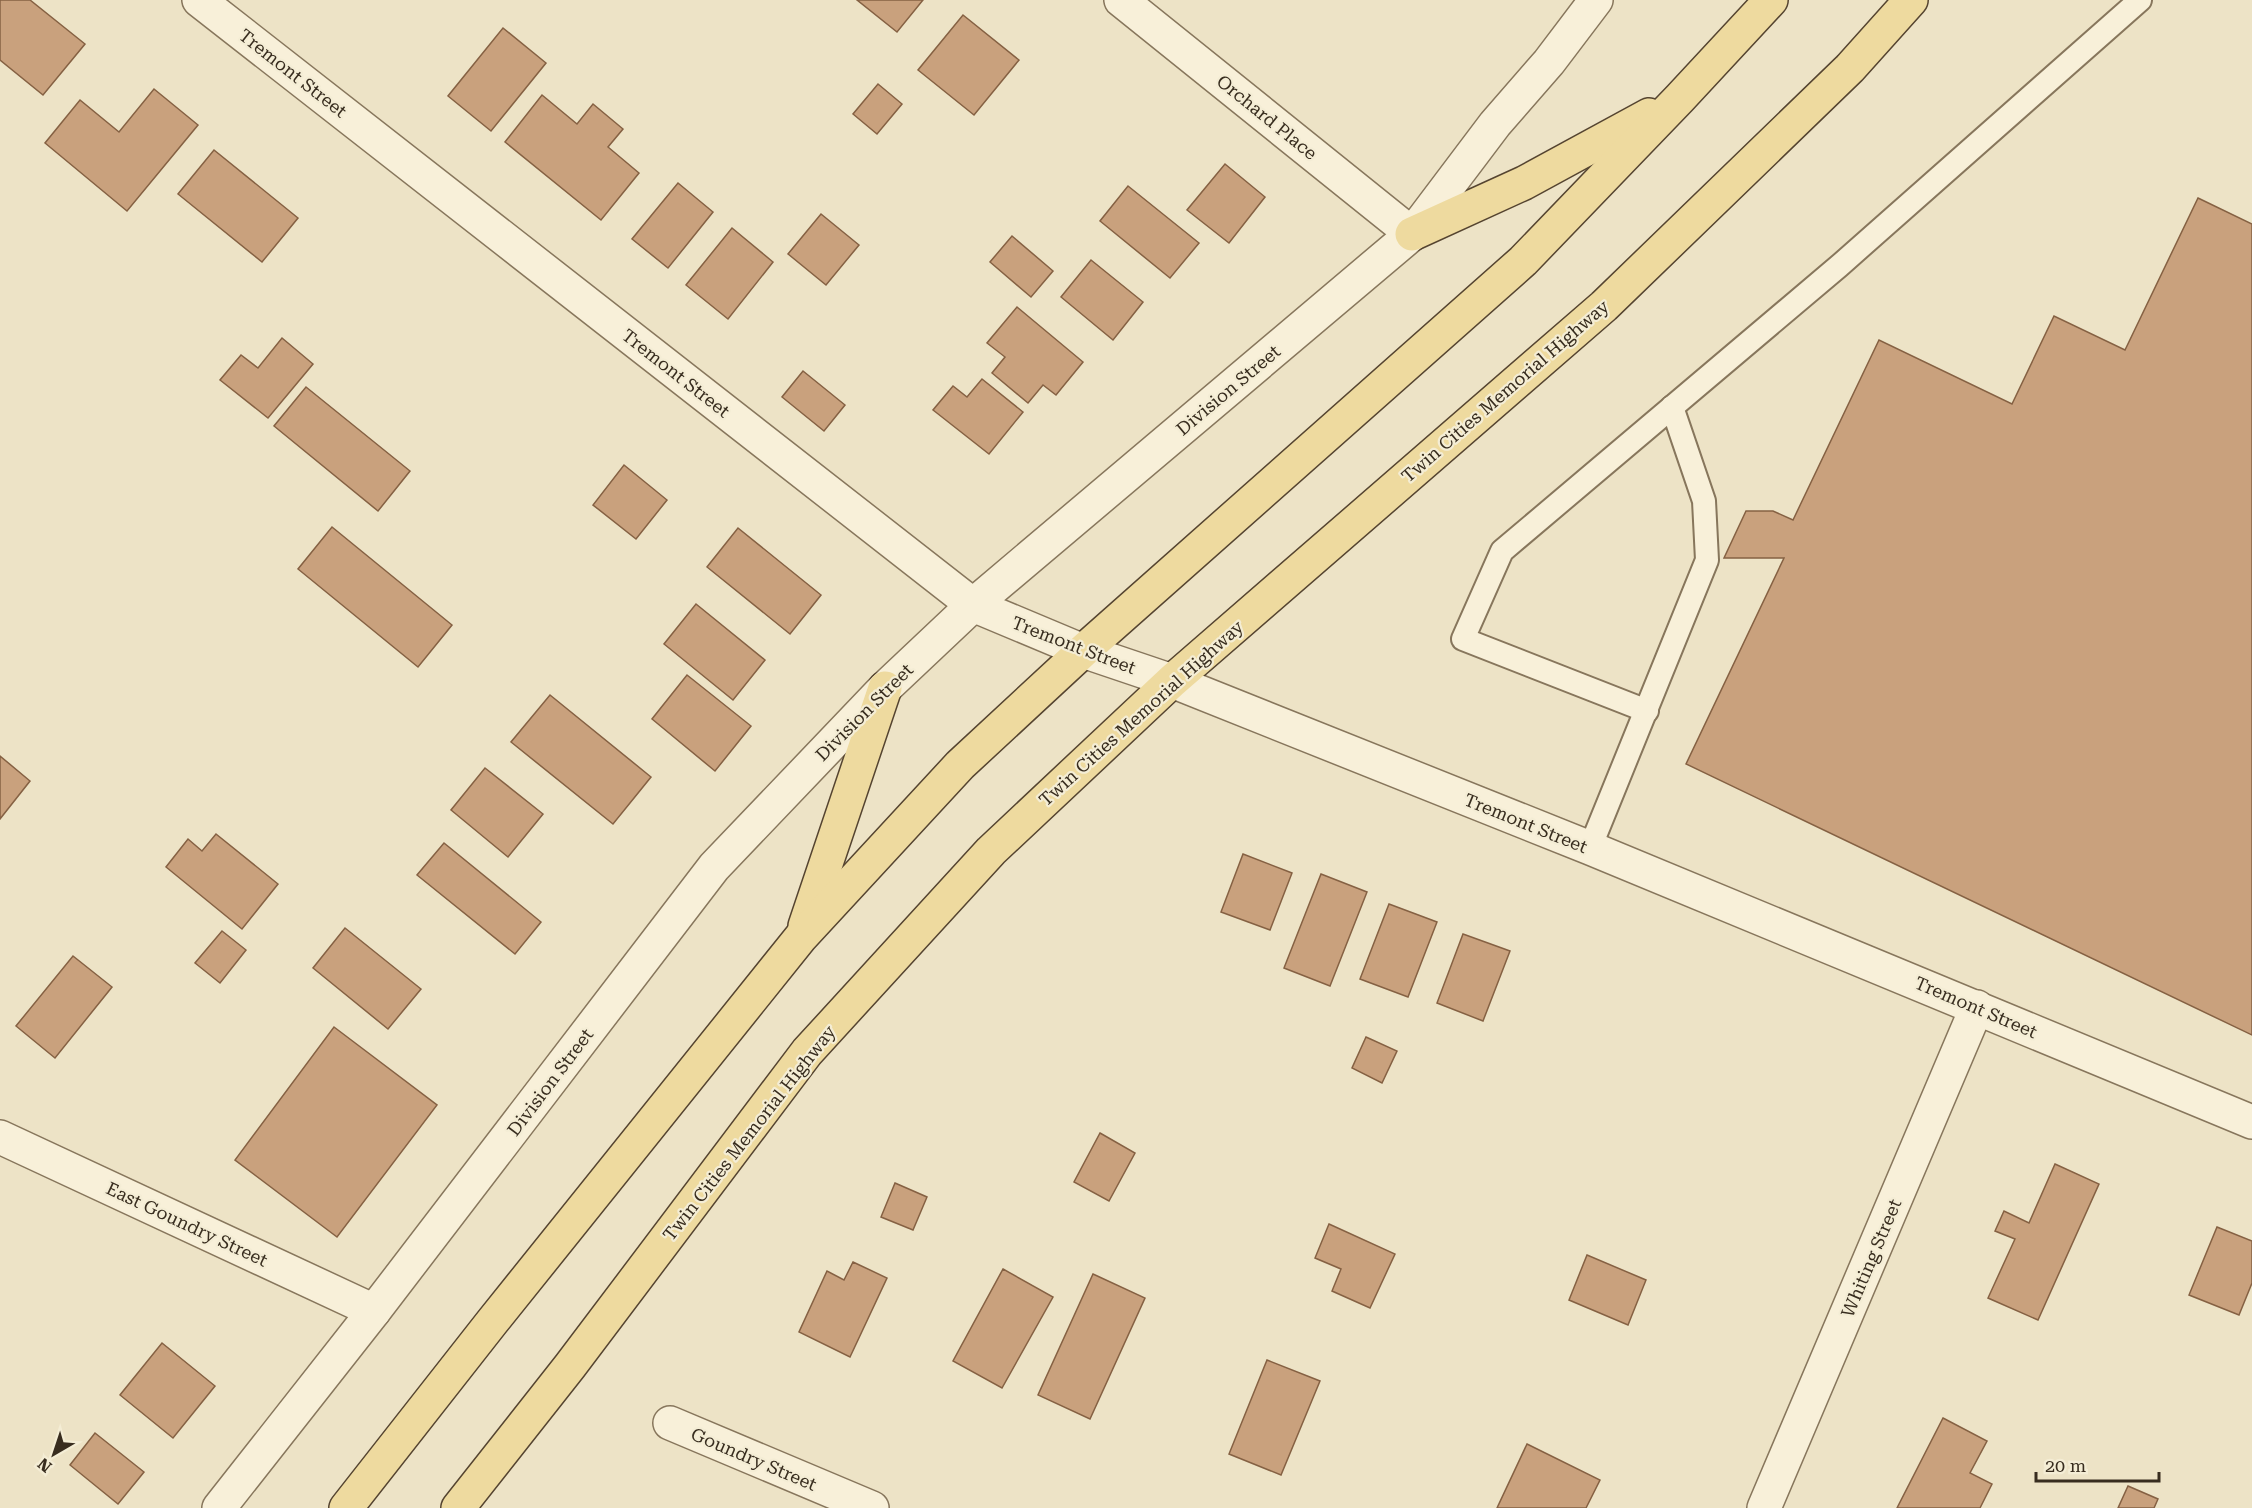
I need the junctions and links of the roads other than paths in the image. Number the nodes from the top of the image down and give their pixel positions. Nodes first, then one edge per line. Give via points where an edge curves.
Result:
1 (199, 0) edge
2 (1121, 0) edge
3 (1596, 0) edge
4 (1771, 0) edge
5 (1911, 0) edge
6 (2140, 0) edge
7 (1680, 98) junction
8 (1412, 234) junction
9 (1672, 407) junction
10 (973, 605) junction
11 (1083, 651) junction
12 (1172, 681) junction
13 (885, 688) junction
14 (1647, 711) junction
15 (1590, 848) junction
16 (801, 937) junction
17 (1977, 1007) junction
18 (2252, 1122) edge
19 (0, 1137) edge
20 (374, 1311) junction
21 (670, 1423) dead end
22 (219, 1508) edge
23 (346, 1508) edge
24 (458, 1508) edge
25 (872, 1508) edge
26 (1764, 1508) edge

1 - 10 street, Tremont Street
2 - 8 street, Orchard Place
3 - 8 street, Division Street
4 - 7 main road
5 - 12 main road, Twin Cities Memorial Highway via 1833,85 1604,306
6 - 9 lane via 1839,266
7 - 8 main road via 1524,183
7 - 11 main road via 1523,261
8 - 10 street, Division Street
9 - 14 lane via 1704,501 1707,560
9 - 14 lane via 1502,550 1463,639
10 - 11 street, Tremont Street
10 - 13 street, Division Street
11 - 12 street, Tremont Street
11 - 16 main road via 960,765
12 - 15 street, Tremont Street
12 - 24 main road, Twin Cities Memorial Highway via 992,851 807,1052
13 - 16 main road
13 - 20 street, Division Street via 714,867
14 - 15 lane
15 - 17 street, Tremont Street
16 - 23 main road
17 - 18 street, Tremont Street
17 - 26 street, Whiting Street
19 - 20 street, East Goundry Street
20 - 22 street, Division Street
21 - 25 street, Goundry Street

